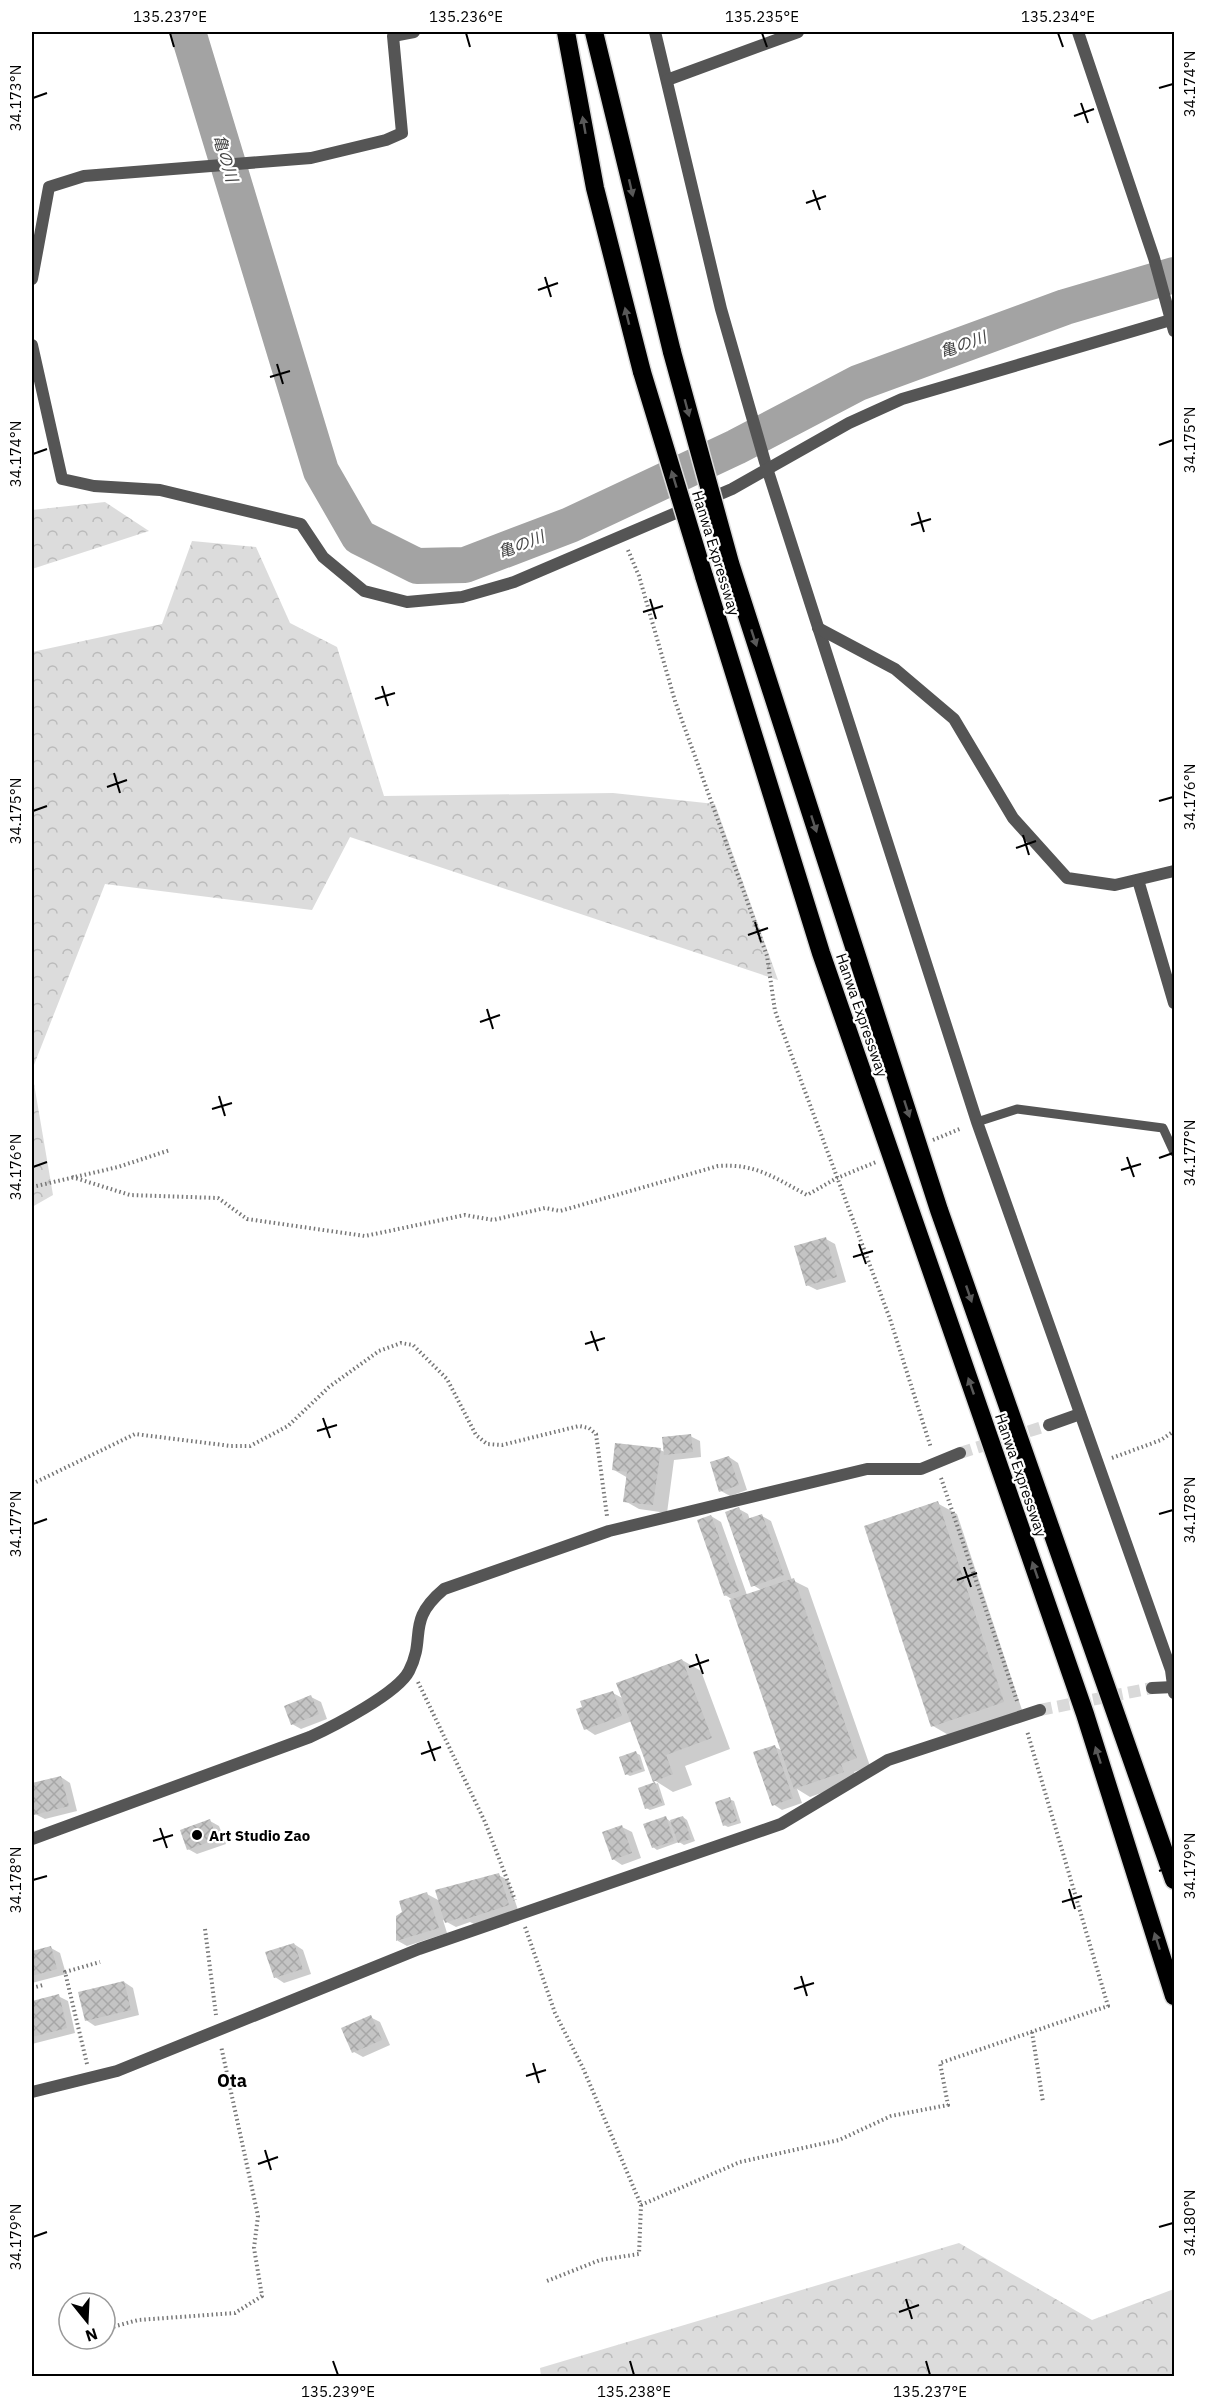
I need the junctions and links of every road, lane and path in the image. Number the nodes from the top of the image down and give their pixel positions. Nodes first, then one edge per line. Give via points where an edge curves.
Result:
1 (414, 32) edge
2 (566, 32) edge
3 (594, 32) edge
4 (655, 32) edge
5 (798, 32) edge
6 (1078, 32) edge
7 (393, 34) edge
8 (667, 80) junction
9 (32, 279) edge
10 (1173, 323) edge
11 (32, 345) edge
12 (766, 465) junction
13 (818, 628) junction
14 (1174, 872) edge
15 (1138, 880) junction
16 (1174, 1003) edge
17 (977, 1122) junction
18 (1163, 1128) junction
19 (1174, 1129) edge
20 (923, 1144) dead end
21 (170, 1150) dead end
22 (1174, 1152) edge
23 (880, 1161) dead end
24 (72, 1177) junction
25 (32, 1187) edge
26 (1080, 1414) junction
27 (1049, 1425) tunnel mouth
28 (1174, 1431) edge
29 (960, 1453) tunnel mouth
30 (1099, 1463) junction
31 (32, 1484) edge
32 (609, 1531) junction
33 (411, 1668) junction
34 (1152, 1688) tunnel mouth
35 (1174, 1689) edge
36 (1040, 1710) tunnel mouth
37 (32, 1839) edge
38 (1174, 1880) edge
39 (521, 1915) junction
40 (205, 1929) dead end
41 (100, 1962) dead end
42 (43, 1985) dead end
43 (32, 1988) edge
44 (1174, 1996) edge
45 (218, 2031) junction
46 (1032, 2031) dead end
47 (90, 2078) junction
48 (32, 2092) edge
49 (1042, 2102) dead end
50 (547, 2281) dead end
51 (117, 2326) edge

1 - 7 street
44 -> 2 highway, Hanwa Expressway, bridge via 1085,1714 821,953 704,576 642,372 595,188
3 -> 38 highway, Hanwa Expressway, bridge via 672,352 730,563 939,1210
4 - 8 street
5 - 8 street
6 - 10 street
7 - 9 street via 402,133 311,158 84,176 49,187
8 - 12 street via 721,309
10 - 12 street via 902,399
11 - 12 street via 62,479 94,486 160,490 301,524 323,557 364,591 407,602 462,597 514,582 732,489
12 - 13 street
13 - 15 street via 895,669 954,719 1013,818 1067,878 1115,885
13 - 17 street
14 - 15 street
15 - 16 street
17 - 18 lane via 1017,1109
17 - 20 path
17 - 26 street
18 - 19 lane
18 - 22 lane
21 - 24 path
23 - 24 path via 807,1195 741,1164 718,1166 560,1211 545,1208 493,1220 465,1215 365,1236 247,1219 219,1198 130,1195
24 - 25 path
26 - 27 street
26 - 30 street
28 - 30 path via 1161,1440
29 - 32 street via 921,1468 867,1469
30 - 35 street via 1171,1670
31 - 32 path via 135,1434 250,1446 288,1426 329,1387 379,1351 401,1343 413,1345 447,1379 476,1435 487,1444 502,1445 579,1426 596,1434
32 - 33 street via 444,1588 420,1618
33 - 37 street via 403,1682 310,1737
33 - 39 path via 485,1822
34 - 35 street
36 - 39 street via 888,1760 781,1824
39 - 45 street via 419,1949
39 - 50 path via 555,2013 583,2068 641,2205 639,2254 600,2260
40 - 45 path
41 - 47 path via 65,1972
42 - 43 path
45 - 47 street
45 - 51 path via 258,2216 254,2248 262,2296 235,2313 149,2318
46 - 49 path
47 - 48 street

